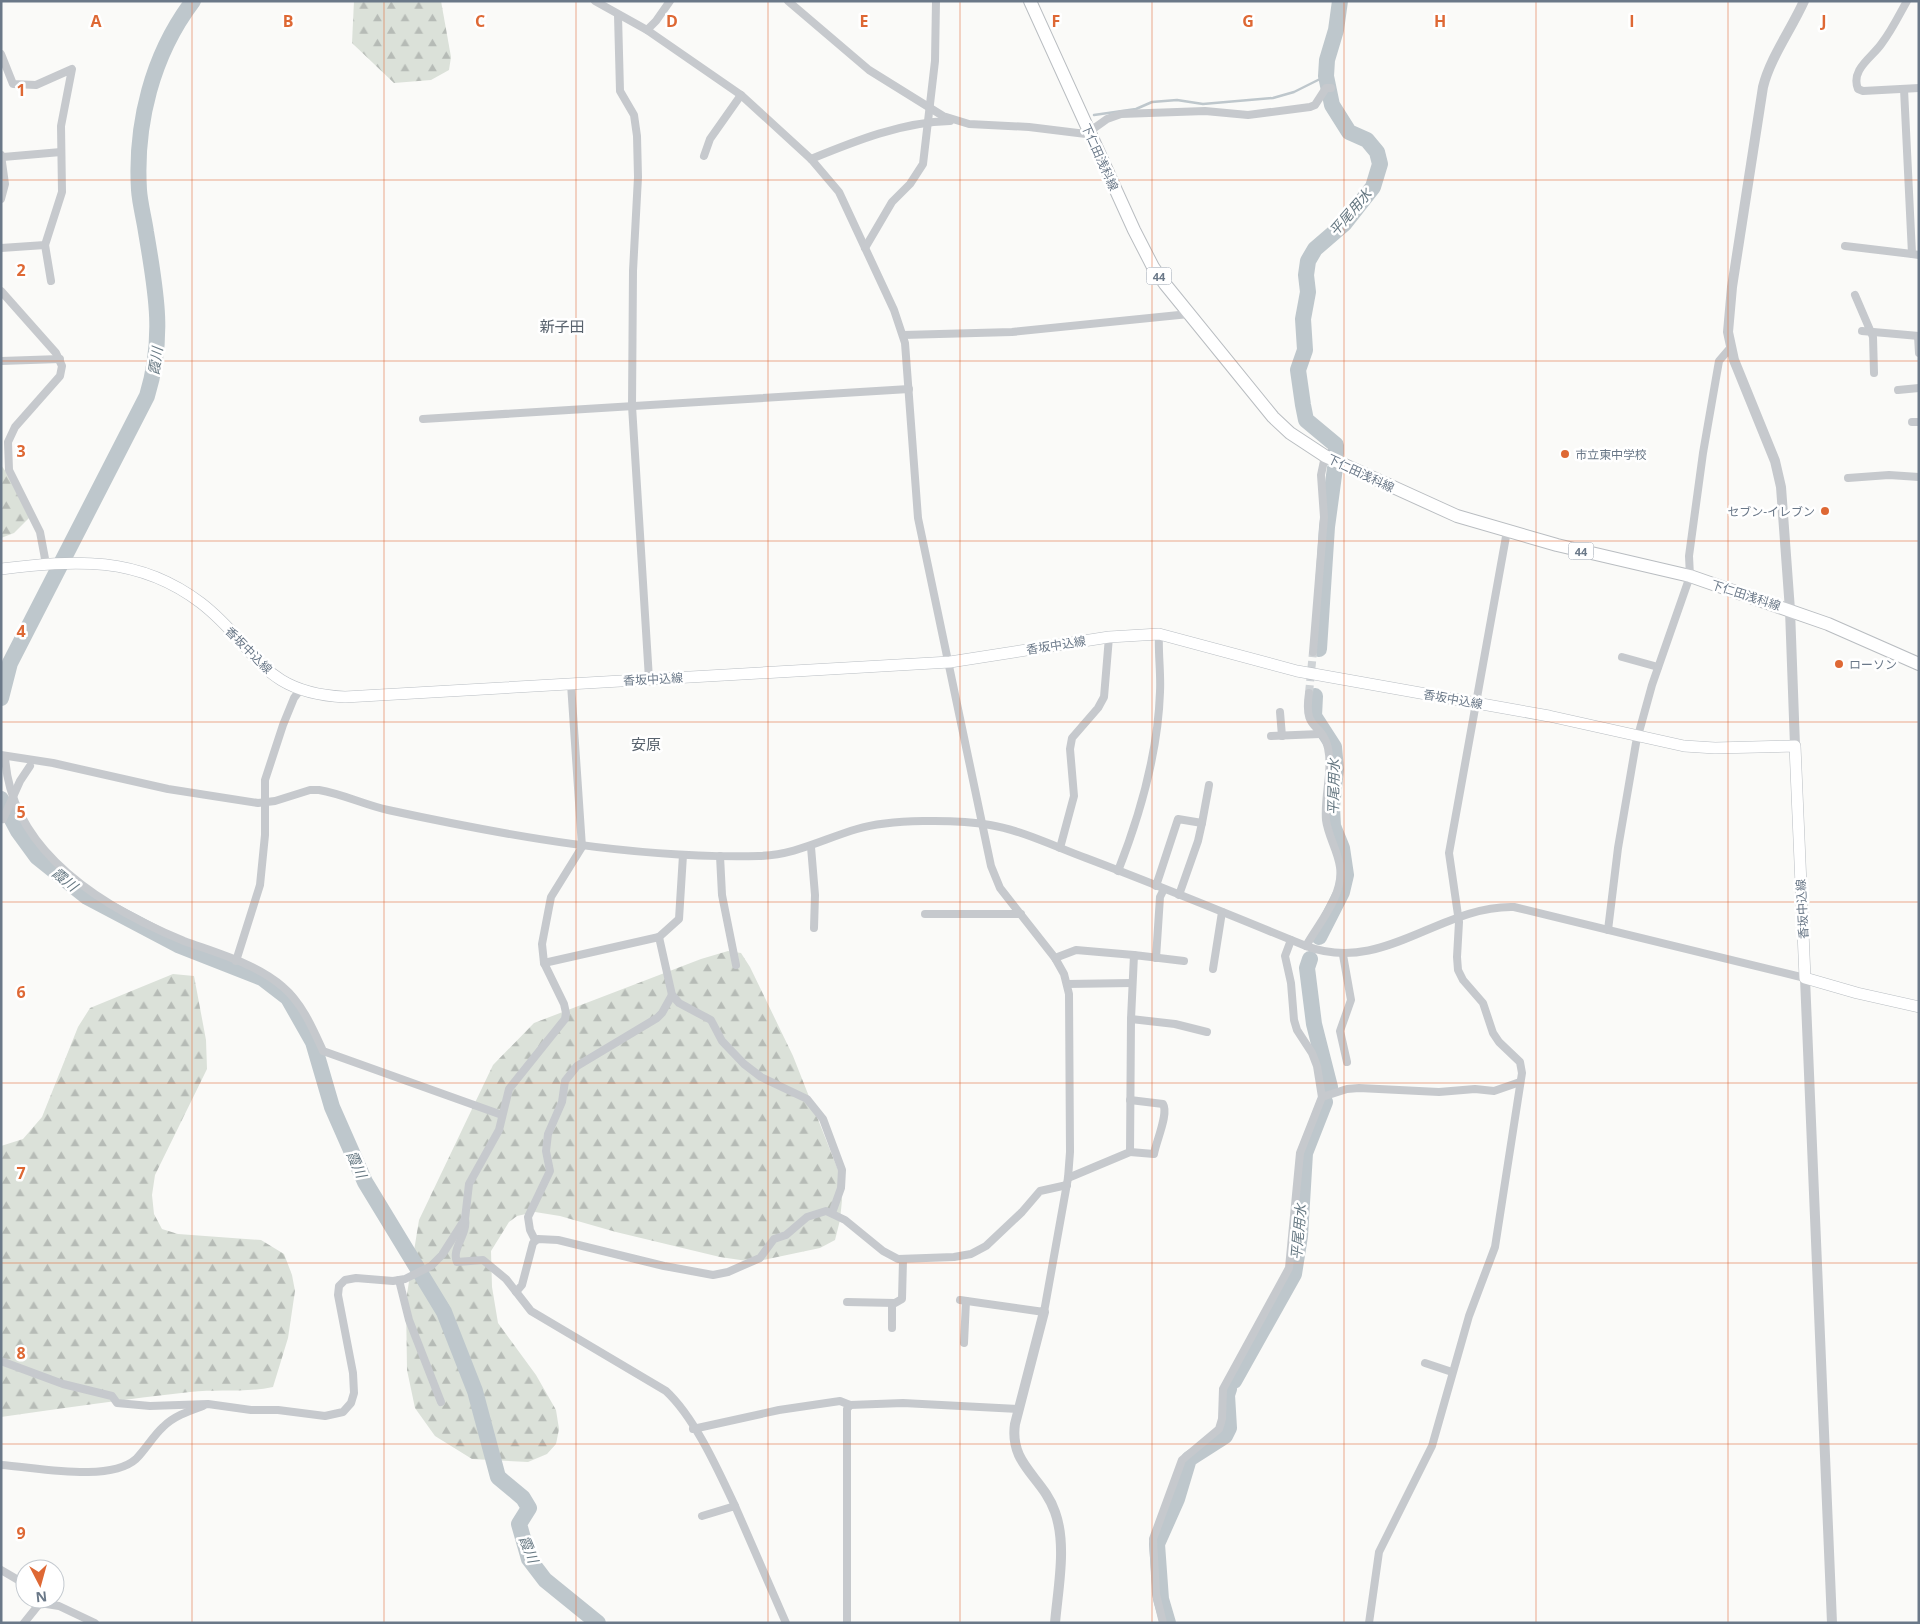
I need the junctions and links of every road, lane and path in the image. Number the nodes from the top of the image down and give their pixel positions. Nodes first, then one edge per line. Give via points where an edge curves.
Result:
1 (595, 1) edge
2 (670, 1) edge
3 (788, 1) edge
4 (936, 1) edge
5 (1030, 1) edge
6 (1804, 1) edge
7 (1907, 1) edge
8 (618, 15) junction
9 (647, 30) junction
10 (1, 54) edge
11 (1328, 88) dead end
12 (1919, 88) edge
13 (1904, 89) junction
14 (741, 95) junction
15 (930, 107) junction
16 (928, 121) junction
17 (954, 121) junction
18 (1089, 132) junction
19 (61, 152) junction
20 (2, 156) edge
21 (704, 156) dead end
22 (811, 159) junction
23 (2, 195) edge
24 (1, 198) edge
25 (45, 244) junction
26 (1845, 246) dead end
27 (1, 248) edge
28 (865, 248) junction
29 (1916, 255) edge
30 (51, 281) dead end
31 (3, 295) edge
32 (1855, 295) dead end
33 (1189, 314) junction
34 (1862, 332) dead end
35 (1872, 332) junction
36 (903, 335) junction
37 (1918, 336) edge
38 (1731, 347) junction
39 (1919, 353) edge
40 (60, 359) junction
41 (1, 361) edge
42 (1874, 373) dead end
43 (1919, 388) edge
44 (909, 389) junction
45 (1898, 390) dead end
46 (632, 406) junction
47 (423, 419) dead end
48 (1325, 456) junction
49 (1919, 477) edge
50 (1848, 478) dead end
51 (1507, 532) junction
52 (48, 564) junction
53 (1, 570) edge
54 (1690, 576) junction
55 (1790, 610) junction
56 (1160, 634) junction
57 (1109, 637) junction
58 (1313, 652) tunnel mouth
59 (1622, 657) dead end
60 (950, 662) junction
61 (1919, 664) edge
62 (1658, 667) junction
63 (649, 679) junction
64 (571, 684) junction
65 (300, 690) junction
66 (1309, 693) tunnel mouth
67 (1476, 702) junction
68 (1280, 712) dead end
69 (1320, 734) junction
70 (1272, 736) dead end
71 (1282, 736) junction
72 (1638, 736) junction
73 (1795, 746) junction
74 (3, 756) edge
75 (30, 766) dead end
76 (1209, 785) dead end
77 (12, 796) junction
78 (266, 802) junction
79 (2, 818) edge
80 (1202, 823) junction
81 (983, 824) junction
82 (582, 844) junction
83 (811, 847) junction
84 (1060, 848) junction
85 (683, 855) junction
86 (720, 856) junction
87 (1118, 870) junction
88 (1160, 887) junction
89 (1179, 895) junction
90 (1222, 912) junction
91 (925, 914) dead end
92 (1021, 914) junction
93 (1458, 919) junction
94 (814, 928) dead end
95 (1608, 930) junction
96 (659, 937) junction
97 (1291, 940) junction
98 (1306, 946) junction
99 (1134, 955) junction
100 (1343, 955) junction
101 (1056, 958) junction
102 (1156, 958) junction
103 (236, 961) junction
104 (1184, 961) dead end
105 (544, 963) junction
106 (736, 965) dead end
107 (1212, 969) dead end
108 (1805, 978) junction
109 (1132, 983) junction
110 (1067, 984) junction
111 (672, 995) junction
112 (1919, 1007) edge
113 (1131, 1019) junction
114 (1207, 1032) dead end
115 (1347, 1062) dead end
116 (1520, 1082) junction
117 (1322, 1097) junction
118 (1130, 1100) junction
119 (502, 1115) junction
120 (1130, 1152) junction
121 (1068, 1182) junction
122 (832, 1213) junction
123 (465, 1219) junction
124 (535, 1240) junction
125 (903, 1260) junction
126 (399, 1280) junction
127 (516, 1292) junction
128 (847, 1302) dead end
129 (892, 1303) junction
130 (1044, 1312) junction
131 (892, 1328) dead end
132 (964, 1343) dead end
133 (1, 1361) edge
134 (1425, 1363) dead end
135 (1452, 1372) junction
136 (441, 1402) dead end
137 (208, 1404) junction
138 (850, 1405) junction
139 (1019, 1409) junction
140 (693, 1429) junction
141 (1, 1465) edge
142 (735, 1506) junction
143 (702, 1516) dead end
144 (1, 1570) edge
145 (15, 1578) edge
146 (33, 1609) edge
147 (65, 1609) edge
148 (24, 1623) edge
149 (94, 1623) edge
150 (786, 1623) edge
151 (847, 1623) edge
152 (1055, 1623) edge
153 (1163, 1623) edge
154 (1369, 1623) edge
155 (1832, 1623) edge

1 - 8 street
2 - 9 street
3 - 15 street via 856,60
4 - 15 street
5 - 18 main road, 下仁田浅科線 / 44
6 - 38 street via 1771,63 1761,94 1729,303
7 - 13 street via 1882,44 1867,57 1856,84 1862,91
8 - 9 street
8 - 46 street via 620,91 634,115 637,136
9 - 14 street
10 - 19 street via 13,84 36,85 72,69 61,126
11 - 18 street via 1310,107 1248,115 1205,111 1120,114 1107,118
12 - 13 street
13 - 29 street
14 - 21 street via 710,139
14 - 22 street
15 - 16 street
15 - 17 street
16 - 17 street
16 - 22 street via 868,137
16 - 28 street via 922,169 892,202
17 - 18 street
18 - 33 main road, 下仁田浅科線 / 44 via 1144,252
19 - 20 street
19 - 25 street via 62,192
20 - 23 street via 5,184
22 - 28 street via 838,192
23 - 24 street
25 - 27 street
25 - 30 street
26 - 29 street
28 - 36 street
31 - 40 street
32 - 35 street
33 - 36 street via 1012,332
33 - 48 main road, 下仁田浅科線 / 44 via 1273,417 1290,433
34 - 35 street
35 - 37 street
35 - 42 street
36 - 44 street
37 - 39 street
38 - 54 street via 1719,362 1704,444 1689,556
38 - 55 street via 1779,477
40 - 41 street
40 - 52 street via 60,376 14,427 8,442 9,470 40,532
43 - 45 street
44 - 46 street
44 - 60 street via 918,518
46 - 47 street
46 - 63 street
48 - 51 main road, 下仁田浅科線 / 44 via 1457,516
48 - 58 street via 1321,475 1324,517
49 - 50 street
51 - 54 main road, 下仁田浅科線 / 44
51 - 67 street
52 - 53 main road, 香坂中込線
52 - 65 main road, 香坂中込線 via 107,563 134,569 172,584 213,613 269,672
54 - 55 main road, 下仁田浅科線 / 44
54 - 62 street
55 - 61 main road, 下仁田浅科線 / 44
55 - 73 street
56 - 57 main road, 香坂中込線
56 - 67 main road, 香坂中込線 via 1297,671
56 - 87 street via 1160,693 1151,760 1142,805
57 - 60 main road, 香坂中込線
57 - 84 street via 1104,696 1072,738 1074,796
59 - 62 street
60 - 63 main road, 香坂中込線
60 - 81 street
62 - 72 street
63 - 64 main road, 香坂中込線
64 - 65 main road, 香坂中込線 via 344,697
64 - 82 street
65 - 78 street via 273,753 265,780
66 - 69 street via 1307,715
67 - 72 main road, 香坂中込線
67 - 93 street via 1449,846
68 - 71 street
69 - 71 street
69 - 98 street via 1328,747 1326,818 1338,857 1340,880 1334,898
70 - 71 street
72 - 73 main road, 香坂中込線 via 1698,747
72 - 95 street via 1618,848
73 - 108 main road, 香坂中込線
74 - 77 street
74 - 78 street via 70,766 168,789
75 - 77 street
76 - 80 street
77 - 79 street
77 - 103 street via 32,835 59,866 103,900 175,937
78 - 82 street via 319,790 390,810
78 - 103 street via 260,885
80 - 88 street via 1178,819
80 - 89 street
81 - 83 street via 879,824
81 - 84 street
81 - 92 street via 996,880
82 - 85 street
82 - 105 street via 556,887 547,909 542,944
83 - 86 street via 777,855
83 - 94 street
84 - 87 street
85 - 86 street
85 - 96 street via 679,919
86 - 106 street via 722,895
87 - 88 street
88 - 89 street
88 - 102 street
89 - 90 street
90 - 97 street
90 - 107 street
91 - 92 street
92 - 101 street
93 - 95 street via 1487,910 1514,907
93 - 100 street via 1384,947
93 - 116 street via 1458,970 1483,1003 1499,1042 1520,1062
95 - 108 street
96 - 105 street
96 - 111 street
97 - 98 street
97 - 117 street via 1285,956 1294,1020 1317,1066
98 - 100 street
99 - 101 street via 1076,950
99 - 102 street
99 - 109 street
100 - 115 street via 1350,1000 1340,1032
101 - 110 street
102 - 104 street
103 - 119 street via 272,978 291,994 323,1051
105 - 119 street via 566,1013 557,1031 509,1089
108 - 112 main road
108 - 155 street
109 - 110 street
109 - 113 street
110 - 121 street via 1071,1014
111 - 122 street via 686,1009 711,1020 722,1041 744,1064 814,1106 828,1129 830,1143 842,1170 841,1188
111 - 124 street via 657,1018 577,1066 565,1081 562,1102 548,1134 546,1150 550,1171 528,1217
113 - 114 street
113 - 118 street
116 - 117 street via 1494,1091 1359,1088
116 - 135 street via 1495,1247
117 - 153 street via 1300,1153 1289,1268 1223,1389 1219,1429 1182,1460 1153,1539 1156,1594
118 - 120 street
118 - 120 street via 1163,1104 1166,1114 1154,1154
119 - 123 street via 499,1130 470,1184
120 - 121 street
121 - 125 street via 1040,1191 979,1251 954,1257
121 - 130 street
122 - 124 street via 826,1211 807,1217 774,1239 760,1258 713,1275 558,1240
122 - 125 street via 883,1251
123 - 126 street via 442,1255 424,1270
123 - 127 street via 466,1229 456,1261 483,1260
124 - 127 street via 522,1284
125 - 129 street via 902,1299
126 - 136 street via 409,1320
126 - 137 street via 356,1278 345,1280 339,1286 354,1393 343,1412 307,1415
127 - 140 street via 532,1311 666,1391
128 - 129 street
129 - 131 street
130 - 132 street via 963,1301
130 - 139 street
133 - 137 street via 63,1384 112,1396 117,1403 150,1406
134 - 135 street
135 - 154 street via 1432,1446 1378,1552
137 - 141 street via 183,1413 164,1426 135,1460 116,1469 89,1472
138 - 139 street via 903,1402
138 - 140 street via 840,1401 796,1407
138 - 151 street via 847,1409 846,1446
139 - 152 street via 1013,1434 1015,1449 1022,1464 1047,1493 1059,1524
140 - 142 street via 715,1463
142 - 143 street
142 - 150 street
144 - 145 street
146 - 148 street
147 - 149 street

